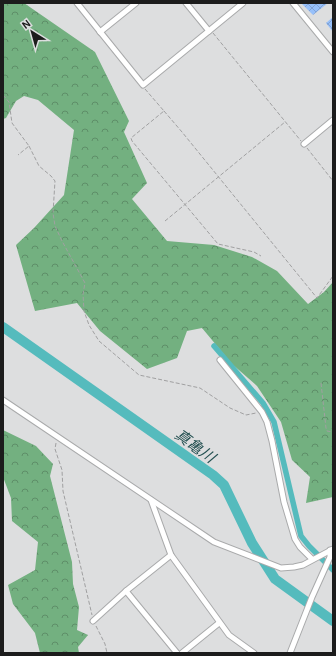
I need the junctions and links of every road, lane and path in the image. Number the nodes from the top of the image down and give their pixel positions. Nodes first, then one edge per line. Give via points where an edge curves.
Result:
1 (78, 3) edge
2 (136, 3) edge
3 (186, 3) edge
4 (243, 3) edge
5 (293, 3) edge
6 (210, 30) junction
7 (100, 32) junction
8 (333, 52) edge
9 (143, 85) junction
10 (3, 96) edge
11 (164, 111) junction
12 (333, 120) edge
13 (285, 121) junction
14 (304, 144) junction
15 (28, 146) junction
16 (18, 155) dead end
17 (218, 176) junction
18 (333, 181) edge
19 (185, 204) junction
20 (165, 220) dead end
21 (261, 256) dead end
22 (333, 276) edge
23 (220, 360) dead end
24 (321, 383) dead end
25 (3, 400) edge
26 (262, 412) junction
27 (333, 432) edge
28 (57, 436) junction
29 (151, 500) junction
30 (332, 549) edge
31 (171, 555) junction
32 (312, 559) junction
33 (126, 591) junction
34 (94, 620) junction
35 (219, 624) junction
36 (107, 653) edge
37 (177, 653) edge
38 (182, 653) edge
39 (254, 653) edge
40 (290, 653) edge

1 - 7 street
2 - 7 street
3 - 6 street
4 - 6 street
5 - 8 street
6 - 9 street
6 - 13 path
7 - 9 street
9 - 11 path
10 - 15 path via 8,102 12,122
11 - 17 path
11 - 19 path via 131,138
12 - 14 street
13 - 14 path
13 - 17 path
14 - 18 path
15 - 16 path
15 - 26 path via 39,166 55,181 55,226 85,283 84,311 99,341 139,375 200,388 230,408 246,415
17 - 19 path
17 - 22 path via 317,298
19 - 20 path
19 - 21 path via 218,244
23 - 26 street
24 - 27 path via 326,428 327,431
25 - 28 street
26 - 32 street via 272,441 294,539
28 - 29 street
28 - 34 path via 55,449 62,470 63,491
29 - 31 street
29 - 32 street via 214,542 281,568 303,565
30 - 32 street
30 - 40 street
31 - 33 street
31 - 35 street
33 - 34 street
33 - 37 street
34 - 36 path
35 - 38 street
35 - 39 street via 229,635

